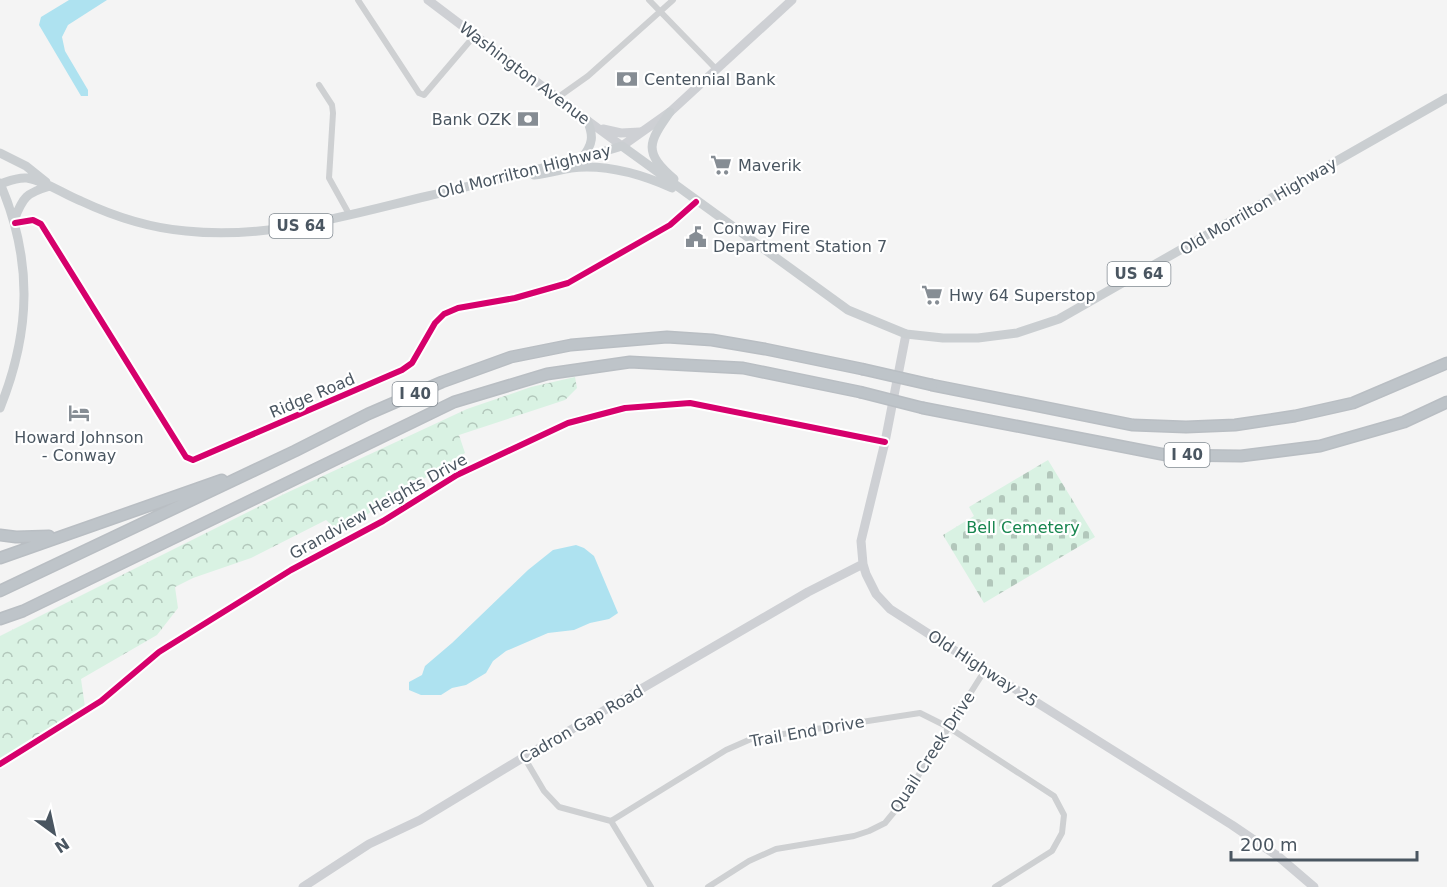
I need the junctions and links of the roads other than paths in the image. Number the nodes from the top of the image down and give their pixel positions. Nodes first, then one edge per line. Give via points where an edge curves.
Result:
1 (358, 0) edge
2 (428, 0) edge
3 (649, 0) edge
4 (673, 0) edge
5 (792, 0) edge
6 (660, 12) junction
7 (475, 35) junction
8 (716, 69) junction
9 (319, 85) dead end
10 (555, 97) junction
11 (1447, 98) edge
12 (670, 112) junction
13 (587, 120) junction
14 (597, 126) junction
15 (645, 130) junction
16 (622, 146) junction
17 (0, 153) edge
18 (581, 159) junction
19 (0, 183) edge
20 (481, 183) junction
21 (50, 186) junction
22 (0, 201) edge
23 (696, 202) junction
24 (349, 214) junction
25 (15, 221) junction
26 (906, 334) junction
27 (1447, 363) edge
28 (1447, 402) edge
29 (0, 408) edge
30 (885, 442) junction
31 (295, 451) junction
32 (0, 535) edge
33 (65, 535) junction
34 (0, 558) edge
35 (862, 564) junction
36 (0, 591) edge
37 (0, 620) edge
38 (985, 670) junction
39 (948, 727) junction
40 (524, 757) junction
41 (0, 764) edge
42 (611, 821) junction
43 (303, 887) edge
44 (651, 887) edge
45 (708, 887) edge
46 (996, 887) edge
47 (1314, 887) edge

1 - 7 street via 424,95
2 - 7 street, Washington Avenue
3 - 6 street
4 - 6 street
5 - 8 street
6 - 8 street
6 - 10 street via 588,76
7 - 10 street, Washington Avenue
8 - 12 street
9 - 24 street via 333,113 329,178
10 - 13 street, Washington Avenue
11 - 26 main road, Old Morrilton Highway / US 64 via 1059,319 1017,333 978,338
12 - 15 street
12 - 23 main road via 655,133 653,152 663,169
13 - 14 street, Washington Avenue
13 - 18 main road via 592,143
14 - 15 street via 621,133
14 - 16 street, Washington Avenue
15 - 16 street
16 - 18 main road, Old Morrilton Highway / US 64
16 - 23 main road, Old Morrilton Highway / US 64
17 - 21 main road, US 64 via 32,169
18 - 20 main road, Old Morrilton Highway / US 64
19 - 21 main road, Old Morrilton Highway / US 64 via 25,178
19 - 25 main road
20 - 23 main road via 600,167 633,173
20 - 24 main road, Old Morrilton Highway / US 64
21 - 24 main road, Old Morrilton Highway / US 64 via 124,218 185,231 262,232
21 - 25 main road via 24,198
22 - 25 main road
23 - 25 street, Ridge Road via 670,225 568,283 444,314 412,363 402,370 193,460 186,457 40,224 33,220
23 - 26 main road, Old Morrilton Highway / US 64 via 848,310
25 - 29 main road via 24,265 24,318 20,348
26 - 30 street, Old Highway 25
27 - 31 highway, I 40, bridge via 1353,403 1255,422 1186,428 1134,425 765,349 668,337 571,345 511,357 368,414
28 - 37 highway, I 40, bridge via 1404,422 1320,446 1242,456 1166,455 743,368 630,362 546,374 454,402
30 - 35 street, Old Highway 25 via 861,541
30 - 41 street, Grandview Heights Drive via 690,403 624,408 568,423 457,475 383,521 291,570 159,652 101,701
31 - 33 highway
31 - 36 highway, I 40
32 - 33 highway
33 - 34 highway
35 - 38 street, Old Highway 25 via 876,594 890,609
35 - 40 street, Cadron Gap Road
38 - 39 street, Quail Creek Drive
38 - 47 street, Old Highway 25 via 1232,825
39 - 42 street, Trail End Drive via 920,713 751,739 726,750
39 - 45 street, Quail Creek Drive via 885,823 854,836 776,849 748,861
39 - 46 street, Trail End Drive via 1054,796 1064,815 1062,833 1052,851
40 - 42 street via 544,791 559,807
40 - 43 street, Cadron Gap Road via 420,819 369,844
42 - 44 street

